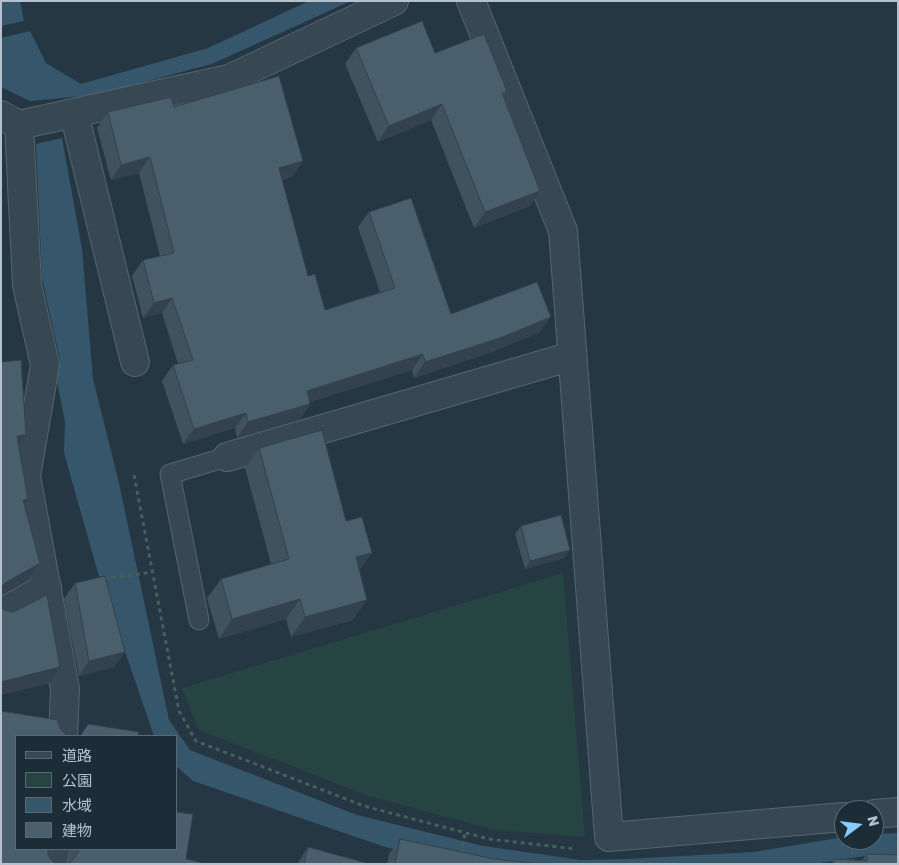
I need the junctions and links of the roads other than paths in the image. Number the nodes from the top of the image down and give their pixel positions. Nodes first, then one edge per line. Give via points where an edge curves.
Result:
1 (394, 1) edge
2 (471, 1) edge
3 (74, 113) junction
4 (10, 120) edge
5 (572, 356) junction
6 (135, 362) dead end
7 (227, 457) joint
8 (47, 587) junction
9 (1, 613) edge
10 (199, 620) dead end
11 (63, 735) edge
12 (898, 812) edge
13 (884, 813) edge
14 (834, 818) edge
15 (55, 850) edge
16 (52, 864) edge

1 - 3 street via 230,79
2 - 5 street via 563,231
3 - 4 street
3 - 6 street
4 - 8 street via 27,285 45,365 26,476
5 - 7 street
5 - 14 street via 609,836
7 - 10 lane via 170,474
8 - 9 street
8 - 11 street via 66,689
12 - 13 street
15 - 16 street

